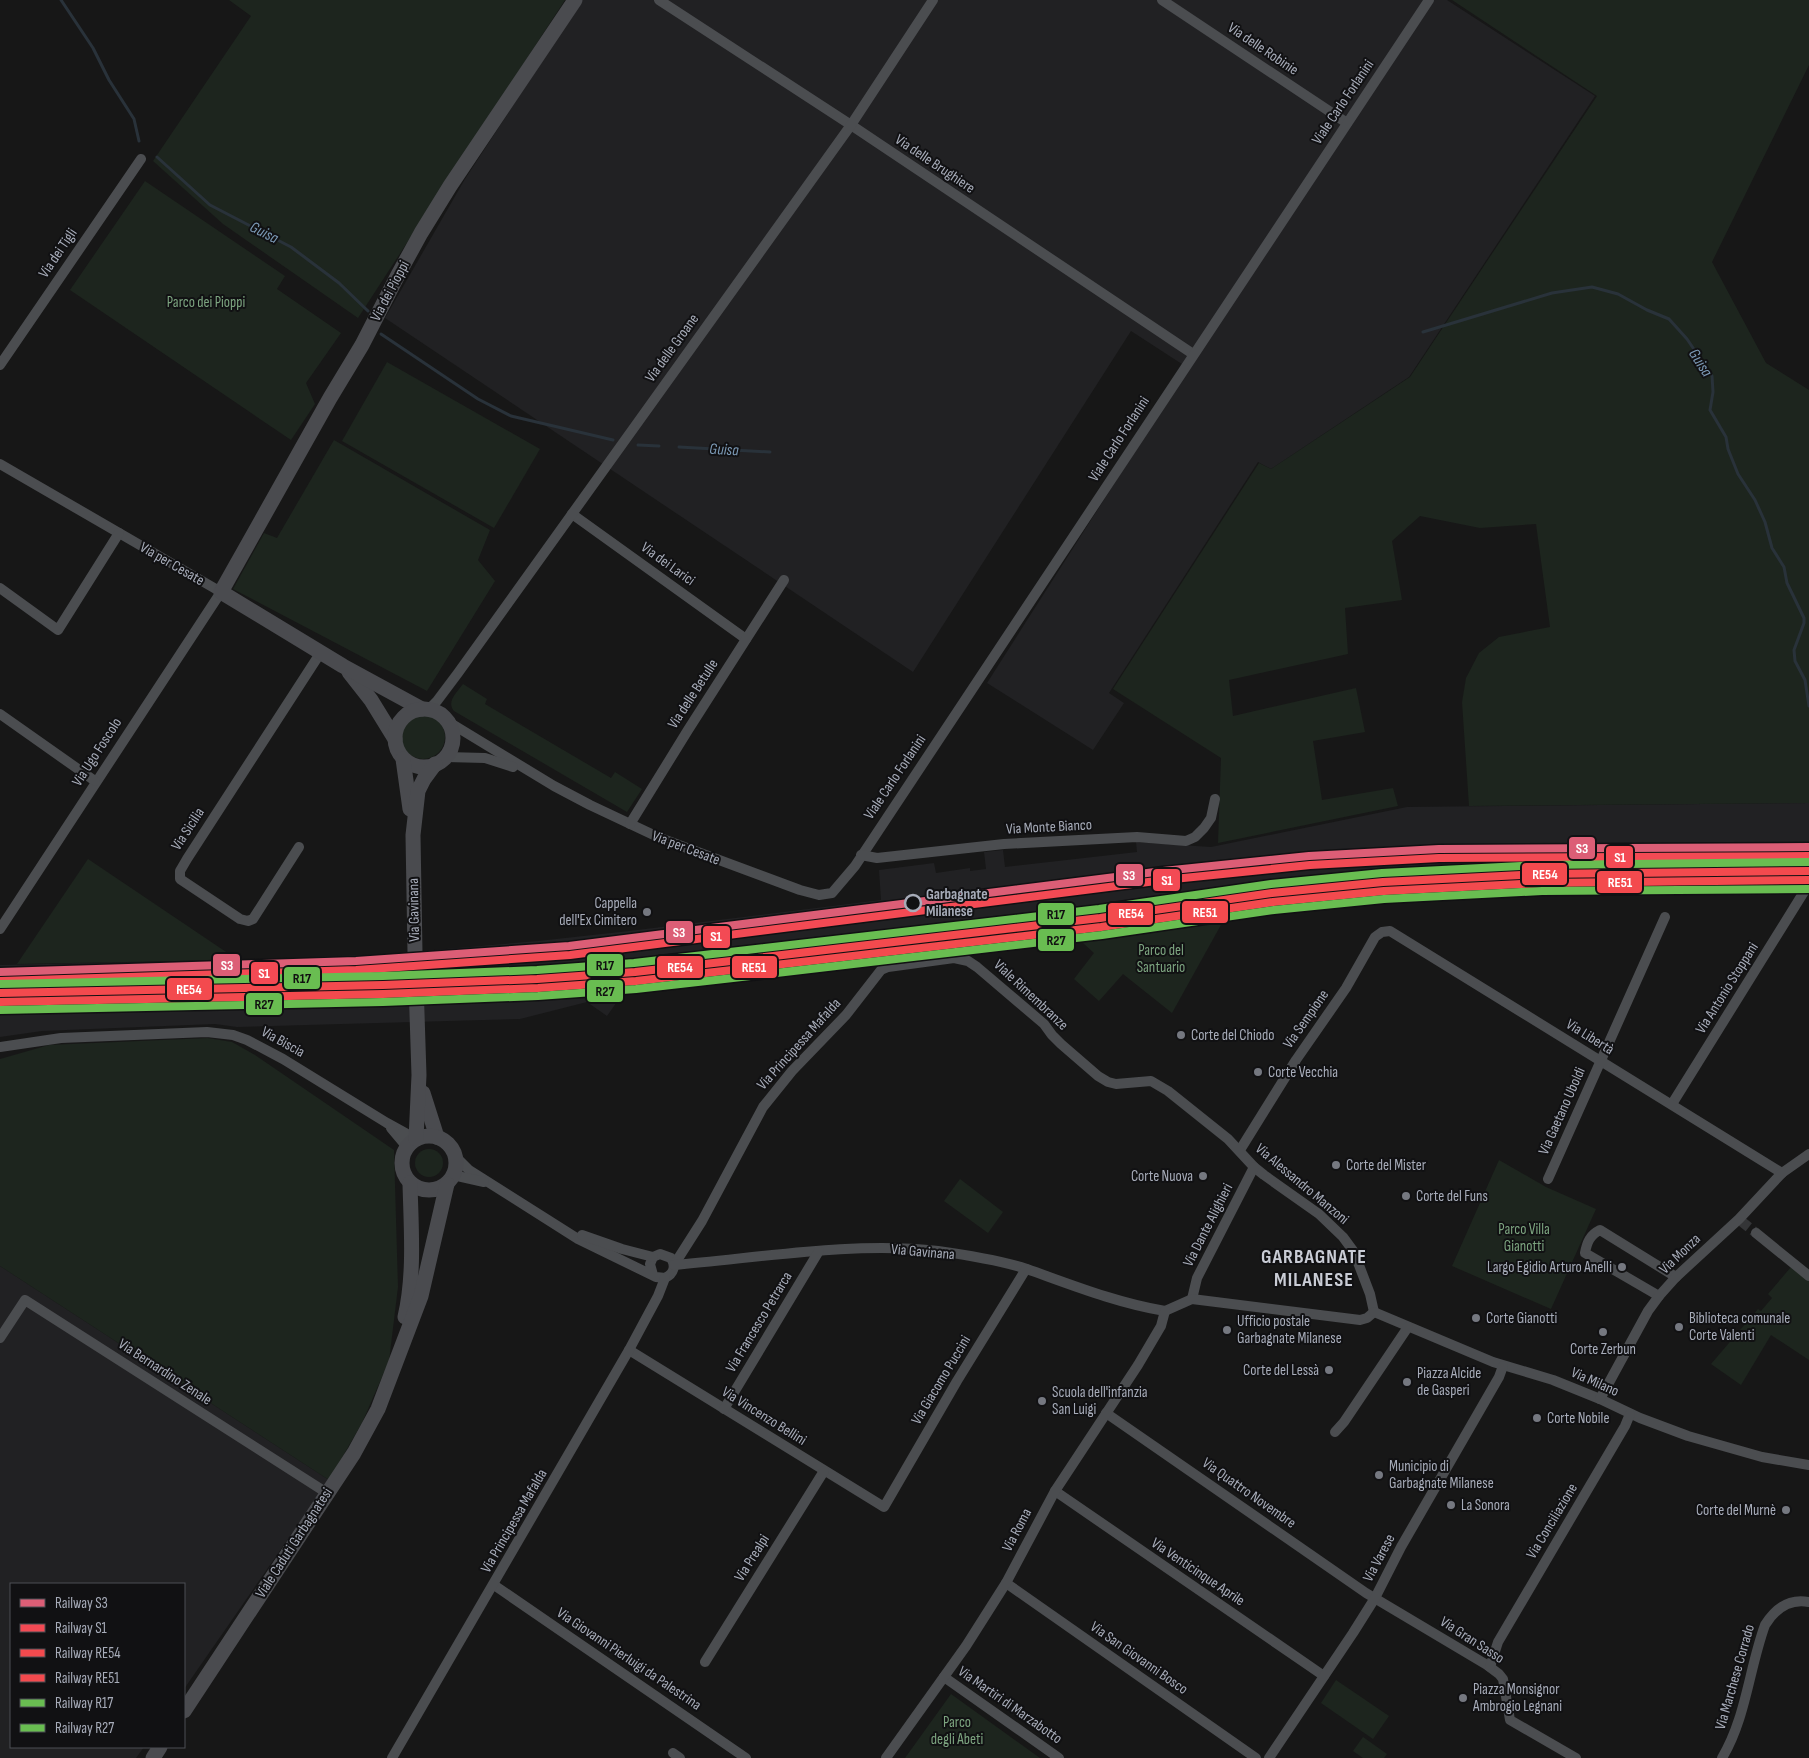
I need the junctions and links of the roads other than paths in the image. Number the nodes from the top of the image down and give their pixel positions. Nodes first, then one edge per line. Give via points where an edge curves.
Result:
1 (575, 0) edge
2 (659, 0) edge
3 (933, 0) edge
4 (1162, 0) edge
5 (1429, 0) edge
6 (1347, 123) junction
7 (850, 125) junction
8 (141, 159) dead end
9 (1193, 354) junction
10 (0, 364) edge
11 (0, 464) edge
12 (572, 514) junction
13 (119, 533) junction
14 (784, 580) dead end
15 (0, 588) edge
16 (220, 592) junction
17 (746, 639) junction
18 (321, 652) junction
19 (343, 666) junction
20 (426, 709) junction
21 (0, 714) edge
22 (447, 721) junction
23 (395, 739) junction
24 (403, 758) junction
25 (440, 760) junction
26 (96, 781) junction
27 (546, 781) junction
28 (1215, 799) dead end
29 (630, 824) junction
30 (413, 835) junction
31 (299, 847) dead end
32 (861, 855) junction
33 (1807, 887) dead end
34 (832, 893) joint
35 (1665, 917) dead end
36 (0, 929) edge
37 (1382, 932) joint
38 (893, 966) joint
39 (0, 1047) edge
40 (1600, 1061) junction
41 (419, 1075) junction
42 (1155, 1083) joint
43 (1672, 1104) junction
44 (437, 1137) junction
45 (411, 1143) junction
46 (1240, 1150) junction
47 (1809, 1154) edge
48 (456, 1157) junction
49 (1254, 1167) junction
50 (1782, 1173) junction
51 (450, 1179) junction
52 (1548, 1179) dead end
53 (410, 1182) junction
54 (492, 1184) junction
55 (560, 1227) junction
56 (695, 1232) junction
57 (1756, 1233) tunnel mouth
58 (820, 1251) junction
59 (664, 1254) junction
60 (653, 1257) junction
61 (674, 1265) junction
62 (1026, 1269) junction
63 (1809, 1276) edge
64 (658, 1277) junction
65 (1676, 1277) junction
66 (1659, 1296) junction
67 (1192, 1298) junction
68 (1164, 1311) junction
69 (1374, 1312) junction
70 (1408, 1327) junction
71 (0, 1338) edge
72 (629, 1350) junction
73 (1503, 1366) junction
74 (393, 1370) junction
75 (1600, 1399) junction
76 (724, 1409) junction
77 (1106, 1413) junction
78 (1630, 1414) junction
79 (1335, 1432) dead end
80 (1809, 1466) edge
81 (824, 1471) junction
82 (1055, 1491) junction
83 (327, 1493) junction
84 (884, 1507) joint
85 (1006, 1583) junction
86 (494, 1585) junction
87 (1375, 1598) junction
88 (1809, 1602) edge
89 (1498, 1642) junction
90 (1476, 1657) junction
91 (704, 1662) dead end
92 (1490, 1667) junction
93 (944, 1676) junction
94 (1324, 1676) junction
95 (185, 1709) edge
96 (392, 1758) edge
97 (746, 1758) edge
98 (886, 1758) edge
99 (1059, 1758) edge
100 (1256, 1758) edge
101 (1269, 1758) edge
102 (1576, 1758) edge
103 (1722, 1758) edge

1 - 16 street, Via dei Pioppi via 426,225 362,345
2 - 7 street, Via delle Brughiere
3 - 7 street, Via delle Groane
4 - 6 street, Via delle Robinie
5 - 6 street, Viale Carlo Forlanini
6 - 9 street, Viale Carlo Forlanini
7 - 9 street, Via delle Brughiere
7 - 12 street, Via delle Groane
8 - 10 street, Via dei Tigli
9 - 32 street, Viale Carlo Forlanini
11 - 13 street, Via per Cesate
12 - 17 street, Via dei Larici
12 - 20 street, Via delle Groane via 437,701
13 - 15 street via 58,630
13 - 16 street, Via per Cesate
14 - 17 street, Via delle Betulle
16 - 18 street, Via per Cesate
16 - 26 street, Via Ugo Foscolo
17 - 29 street, Via delle Betulle
18 - 19 street, Via per Cesate
18 - 31 street, Via Sicilia via 186,859 180,879 248,922
19 - 20 street, Via per Cesate
19 - 23 street, Via per Cesate via 371,700
20 - 22 street via 436,711
20 - 23 street via 413,710 406,715 396,730
21 - 26 street
22 - 25 street via 453,739 451,748
22 - 27 street, Via per Cesate
23 - 24 street
24 - 25 street via 418,766
24 - 30 street, Via Gavinana
25 - 27 street, Via per Cesate via 474,756
25 - 30 street, Via Gavinana via 418,791
26 - 36 street, Via Ugo Foscolo
27 - 29 street, Via per Cesate
28 - 32 street, Via Monte Bianco via 1211,818 1195,837 1186,841 1137,837 1004,844 877,858
29 - 34 street, Via per Cesate via 800,890 819,895
30 - 41 street, Via Gavinana
32 - 34 street, Viale Carlo Forlanini
33 - 43 street, Via Antonio Stoppani
35 - 40 street, Via Gaetano Uboldi
37 - 40 street, Via Libertà via 1390,931
37 - 46 street, Via Sempione via 1375,937 1346,988
38 - 42 street, Viale Rimembranze via 954,958 968,961 1044,1024 1061,1044 1098,1076 1108,1082 1122,1084 1147,1080
38 - 56 street, Via Principessa Mafalda via 877,974 841,1021 792,1070 763,1107
39 - 45 street, Via Biscia via 61,1038 208,1032 233,1035 283,1059 387,1123
40 - 43 street, Via Libertà
40 - 52 street, Via Gaetano Uboldi
41 - 44 street, Via Gavinana
41 - 45 street, Via Gavinana
42 - 46 street, Via Alessandro Manzoni via 1189,1106
43 - 50 street, Via Libertà
44 - 45 street via 423,1136
44 - 48 street via 449,1144
45 - 53 street via 402,1162
46 - 49 street, Via Alessandro Manzoni
47 - 50 street, Via Monza
48 - 51 street
48 - 54 street via 469,1170
49 - 67 street, Via Dante Alighieri via 1197,1278
49 - 69 street, Via Alessandro Manzoni via 1319,1214 1343,1237 1354,1252
50 - 65 street, Via Monza via 1740,1220
51 - 53 street via 432,1190 424,1190
51 - 54 street
51 - 74 street, Viale Caduti Garbagnatesi via 421,1296
53 - 74 street, Viale Caduti Garbagnatesi via 412,1253 409,1300
54 - 55 street
55 - 60 street
55 - 64 street
56 - 59 street, Via Principessa Mafalda
56 - 61 street, Via Principessa Mafalda
57 - 63 street
58 - 61 street, Via Gavinana
58 - 62 street, Via Gavinana via 920,1250
58 - 76 street, Via Francesco Petrarca
59 - 60 street
59 - 61 street
60 - 64 street via 649,1268
61 - 64 street via 672,1273
62 - 68 street, Via Gavinana via 1104,1296
62 - 84 street, Via Giacomo Puccini
64 - 72 street, Via Principessa Mafalda via 658,1296
65 - 66 street, Via Monza
65 - 66 street via 1600,1230 1593,1233 1585,1253
66 - 75 street, Via Monza via 1648,1310
67 - 68 street
67 - 69 street via 1360,1320
68 - 77 street, Via Roma via 1161,1326
69 - 70 street, Via Milano
70 - 73 street, Via Milano
70 - 79 street
71 - 83 street, Via Bernardino Zenale via 25,1300
72 - 76 street, Via Vincenzo Bellini
72 - 86 street, Via Principessa Mafalda
73 - 75 street, Via Milano via 1553,1380
73 - 87 street, Via Varese
74 - 83 street, Viale Caduti Garbagnatesi via 371,1424
75 - 78 street, Via Milano
76 - 81 street, Via Vincenzo Bellini
77 - 82 street, Via Roma
77 - 87 street, Via Quattro Novembre
78 - 80 street, Via Milano via 1724,1447
78 - 89 street, Via Conciliazione
81 - 84 street, Via Vincenzo Bellini
81 - 91 street, Via Prealpi
82 - 85 street, Via Roma
82 - 94 street, Via Venticinque Aprile
83 - 95 street, Viale Caduti Garbagnatesi
85 - 93 street, Via Roma
85 - 100 street, Via San Giovanni Bosco
86 - 96 street, Via Principessa Mafalda
86 - 97 street, Via Giovanni Pierluigi da Palestrina
87 - 90 street, Via Gran Sasso
87 - 94 street, Via Varese
88 - 103 street, Via Marchese Corrado via 1780,1606 1765,1625 1738,1725
89 - 90 street, Via Conciliazione
89 - 92 street, Via Conciliazione
90 - 92 street, Via Gran Sasso
92 - 102 street, Via Gran Sasso via 1503,1679 1510,1720
93 - 98 street, Via Roma
93 - 99 street, Via Martiri di Marzabotto
94 - 101 street, Via Varese

